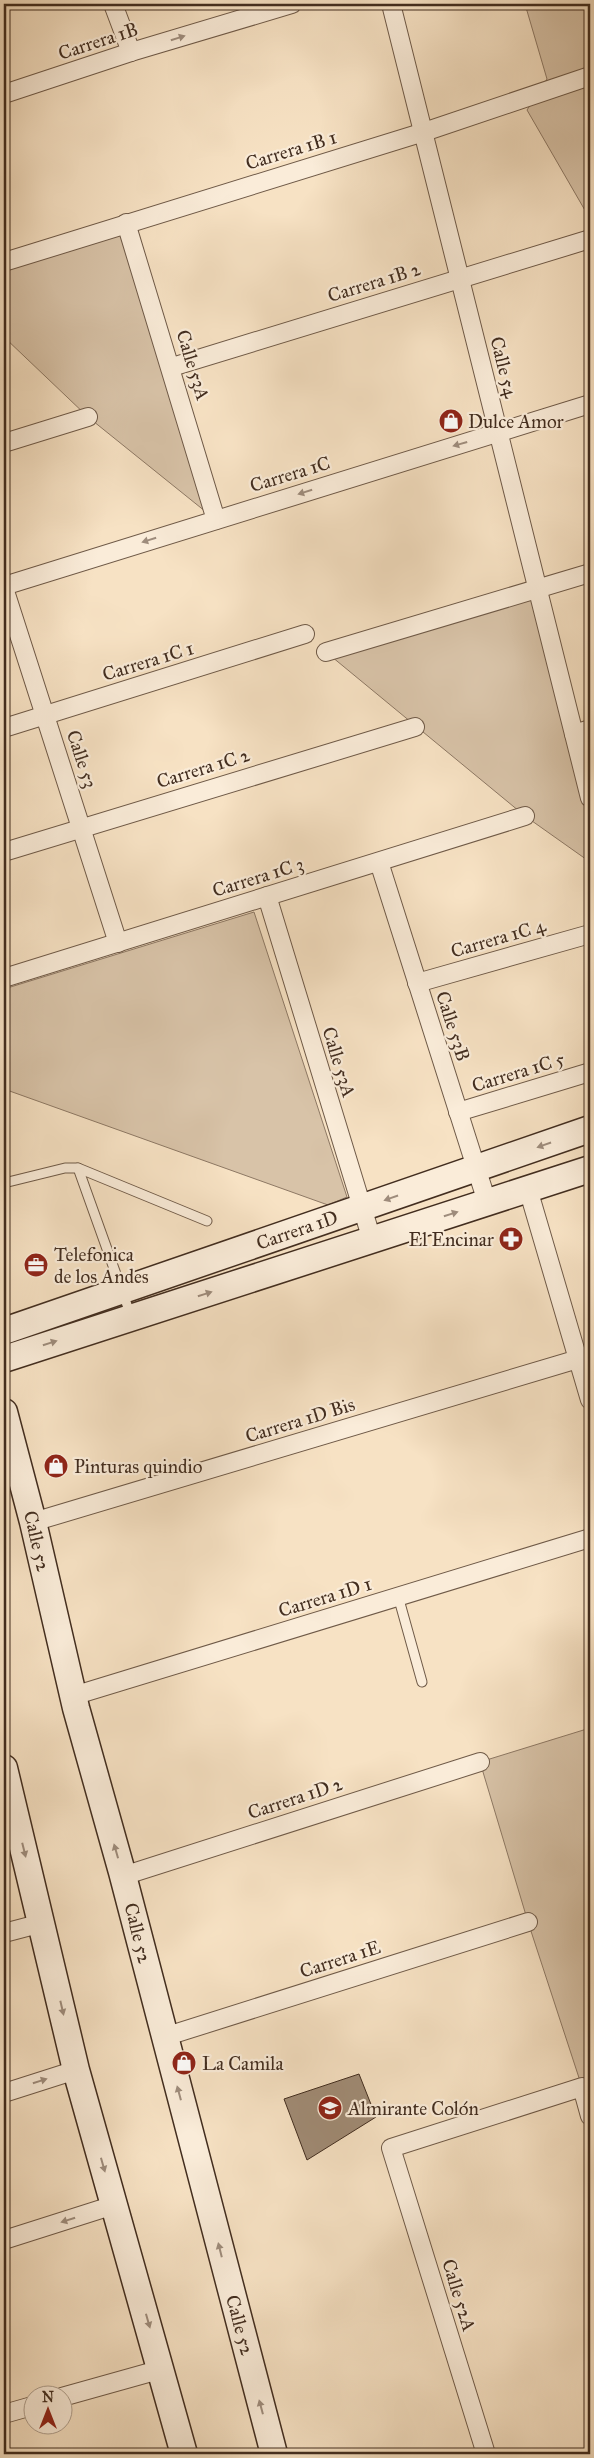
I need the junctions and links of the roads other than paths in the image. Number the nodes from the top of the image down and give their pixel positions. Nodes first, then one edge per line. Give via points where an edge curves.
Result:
1 (113, 4) edge
2 (292, 4) edge
3 (391, 4) edge
4 (131, 52) junction
5 (590, 76) edge
6 (4, 94) edge
7 (424, 132) junction
8 (126, 223) junction
9 (590, 239) edge
10 (4, 262) edge
11 (460, 278) junction
12 (172, 367) junction
13 (590, 404) edge
14 (88, 417) dead end
15 (499, 433) junction
16 (4, 442) edge
17 (216, 520) junction
18 (590, 573) edge
19 (4, 587) edge
20 (537, 589) junction
21 (304, 634) dead end
22 (326, 652) dead end
23 (46, 715) junction
24 (415, 727) dead end
25 (4, 728) edge
26 (582, 732) edge
27 (590, 798) edge
28 (525, 816) dead end
29 (81, 827) junction
30 (4, 852) edge
31 (379, 862) junction
32 (267, 896) junction
33 (590, 934) edge
34 (118, 943) junction
35 (4, 978) edge
36 (417, 983) junction
37 (590, 1072) edge
38 (458, 1112) junction
39 (590, 1129) edge
40 (78, 1168) junction
41 (475, 1169) junction
42 (590, 1169) edge
43 (4, 1183) edge
44 (528, 1189) junction
45 (487, 1202) junction
46 (362, 1208) junction
47 (207, 1221) dead end
48 (372, 1240) junction
49 (122, 1291) junction
50 (131, 1317) junction
51 (4, 1331) edge
52 (4, 1359) edge
53 (578, 1360) junction
54 (590, 1400) edge
55 (4, 1412) edge
56 (33, 1522) junction
57 (590, 1538) edge
58 (398, 1596) junction
59 (422, 1682) dead end
60 (73, 1696) junction
61 (480, 1762) dead end
62 (4, 1768) edge
63 (123, 1876) junction
64 (528, 1922) dead end
65 (42, 1923) junction
66 (4, 1933) edge
67 (164, 2037) junction
68 (76, 2070) junction
69 (4, 2093) edge
70 (590, 2116) edge
71 (114, 2205) junction
72 (4, 2240) edge
73 (162, 2369) junction
74 (72, 2395) edge
75 (22, 2409) edge
76 (4, 2414) edge
77 (184, 2454) edge
78 (274, 2454) edge
79 (486, 2454) edge

1 - 4 street
4 -> 2 street, Carrera 1B
3 - 7 street, Calle 54
4 - 6 street, Carrera 1B
5 - 7 street, Carrera 1B 1
7 - 8 street, Carrera 1B 1
7 - 11 street, Calle 54
8 - 10 street, Carrera 1B 1
8 - 12 street, Calle 53A
9 - 11 street, Carrera 1B 2
11 - 12 street, Carrera 1B 2
11 - 15 street, Calle 54
12 - 17 street, Calle 53A
13 - 15 street, Carrera 1C
14 - 16 street
15 -> 17 street, Carrera 1C
15 - 20 street, Calle 54
17 -> 19 street, Carrera 1C
18 - 20 street
19 - 23 street, Calle 53
20 - 22 street
20 - 26 street, Calle 54
21 - 23 street, Carrera 1C 1
23 - 25 street, Carrera 1C 1
23 - 29 street, Calle 53
24 - 29 street, Carrera 1C 2
26 - 27 street, Calle 54
28 - 31 street, Carrera 1C 3
29 - 30 street, Carrera 1C 2
29 - 34 street, Calle 53
31 - 32 street, Carrera 1C 3
31 - 36 street, Calle 53B
32 - 34 street, Carrera 1C 3
32 - 46 street, Calle 53A
33 - 36 street, Carrera 1C 4
34 - 35 street, Carrera 1C 3
36 - 38 street, Calle 53B
37 - 38 street, Carrera 1C 5
38 - 41 street, Calle 53B
39 -> 41 main road, Carrera 1D
40 - 43 lane via 65,1168
40 - 47 lane
40 - 49 lane
41 - 45 street, Calle 53B
41 -> 46 main road, Carrera 1D
42 - 44 main road, Carrera 1D
44 - 45 main road, Carrera 1D
44 - 53 street
48 -> 45 main road, Carrera 1D
46 - 48 street, Calle 53A
46 - 49 main road, Carrera 1D
50 -> 48 main road, Carrera 1D
49 - 50 lane
49 - 51 main road, Carrera 1D
52 -> 50 main road, Carrera 1D
53 - 54 street
53 - 56 street, Carrera 1D Bis
55 - 56 main road, Calle 52
56 - 60 main road, Calle 52
57 - 58 street, Carrera 1D 1
58 - 59 lane
58 - 60 street, Carrera 1D 1
63 -> 60 main road, Calle 52
61 - 63 street, Carrera 1D 2
62 -> 65 main road
63 - 67 main road, Calle 52
64 - 67 street, Carrera 1E
65 - 66 street
65 -> 68 main road
78 -> 67 main road, Calle 52
69 -> 68 street
68 -> 71 main road
70 - 79 street, Calle 52A via 582,2087 392,2148
71 -> 72 street
71 -> 73 main road
73 - 74 street
73 - 77 main road
75 - 76 street

